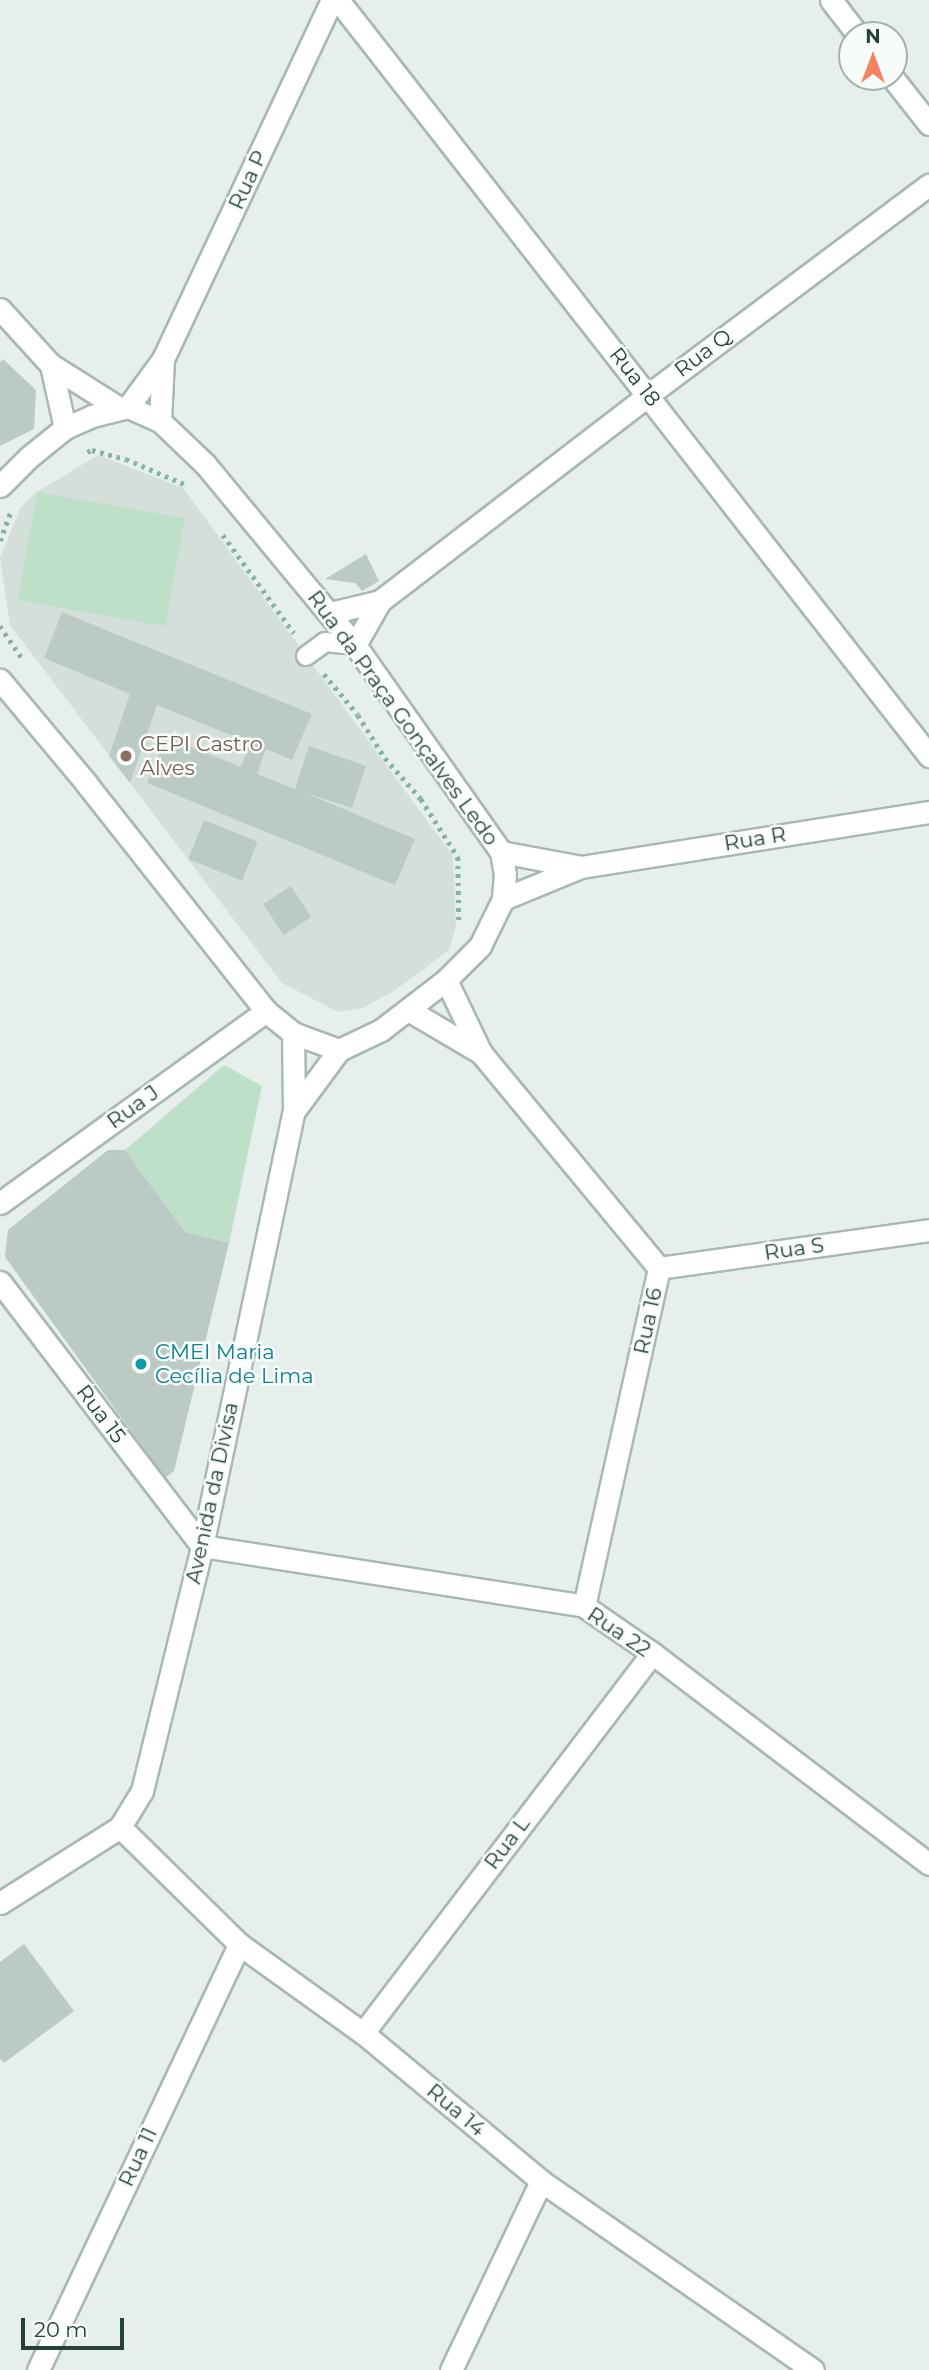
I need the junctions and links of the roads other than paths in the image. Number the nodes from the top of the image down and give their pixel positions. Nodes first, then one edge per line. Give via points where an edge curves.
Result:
1 (332, 0) edge
2 (338, 0) edge
3 (831, 0) edge
4 (847, 21) edge
5 (903, 91) edge
6 (929, 124) edge
7 (929, 185) edge
8 (0, 309) edge
9 (163, 359) junction
10 (51, 365) junction
11 (648, 394) junction
12 (123, 407) junction
13 (160, 421) junction
14 (65, 428) junction
15 (0, 486) edge
16 (380, 601) junction
17 (330, 613) junction
18 (325, 642) junction
19 (355, 645) junction
20 (308, 655) road end
21 (0, 680) edge
22 (929, 756) edge
23 (929, 812) edge
24 (501, 852) junction
25 (581, 867) junction
26 (503, 899) junction
27 (446, 980) junction
28 (266, 1011) junction
29 (410, 1011) junction
30 (293, 1033) junction
31 (339, 1051) junction
32 (481, 1053) junction
33 (294, 1111) junction
34 (0, 1203) edge
35 (929, 1230) edge
36 (659, 1268) junction
37 (0, 1282) edge
38 (202, 1546) junction
39 (584, 1606) junction
40 (652, 1653) junction
41 (120, 1827) junction
42 (929, 1864) edge
43 (1, 1901) edge
44 (239, 1944) junction
45 (363, 2033) junction
46 (541, 2181) junction
47 (38, 2370) edge
48 (451, 2370) edge
49 (813, 2370) edge

1 - 9 street, Rua P
2 - 11 street, Rua 18
3 - 4 street
5 - 6 street
7 - 11 street, Rua Q
8 - 10 street
9 - 12 street, Rua P
9 - 13 street, Rua P
10 - 12 street
10 - 14 street
11 - 16 street, Rua Q
11 - 22 street, Rua 18
12 - 13 street, Rua da Praça Gonçalves Ledo
12 - 14 street
13 - 17 street, Rua da Praça Gonçalves Ledo via 205,464
14 - 15 street
16 - 17 street, Rua Q
16 - 19 street, Rua Q
17 - 18 lane
17 - 19 street, Rua da Praça Gonçalves Ledo
18 - 19 lane
18 - 20 lane
19 - 24 street, Rua da Praça Gonçalves Ledo
21 - 28 street
23 - 25 street, Rua R
24 - 25 street, Rua R
24 - 26 street, Rua da Praça Gonçalves Ledo
25 - 26 street, Rua R
26 - 27 street, Rua da Praça Gonçalves Ledo via 480,946
27 - 29 street, Rua da Praça Gonçalves Ledo
27 - 32 street, Rua 16
28 - 30 street
28 - 34 street, Rua J
29 - 31 street, Rua da Praça Gonçalves Ledo
29 - 32 street, Rua 16
30 - 31 street
30 - 33 street, Avenida da Divisa
31 - 33 street, Avenida da Divisa
32 - 36 street, Rua 16
33 - 38 street, Avenida da Divisa
35 - 36 street, Rua S
36 - 39 street, Rua 16
37 - 38 street, Rua 15
38 - 39 street, Rua 22
38 - 41 street, Avenida da Divisa via 142,1791
39 - 40 street, Rua 22
40 - 42 street, Rua 22
40 - 45 street, Rua L
41 - 43 street
41 - 44 street, Rua 14
44 - 45 street, Rua 14
44 - 47 street, Rua 11
45 - 46 street, Rua 14
46 - 48 street
46 - 49 street, Rua 14

